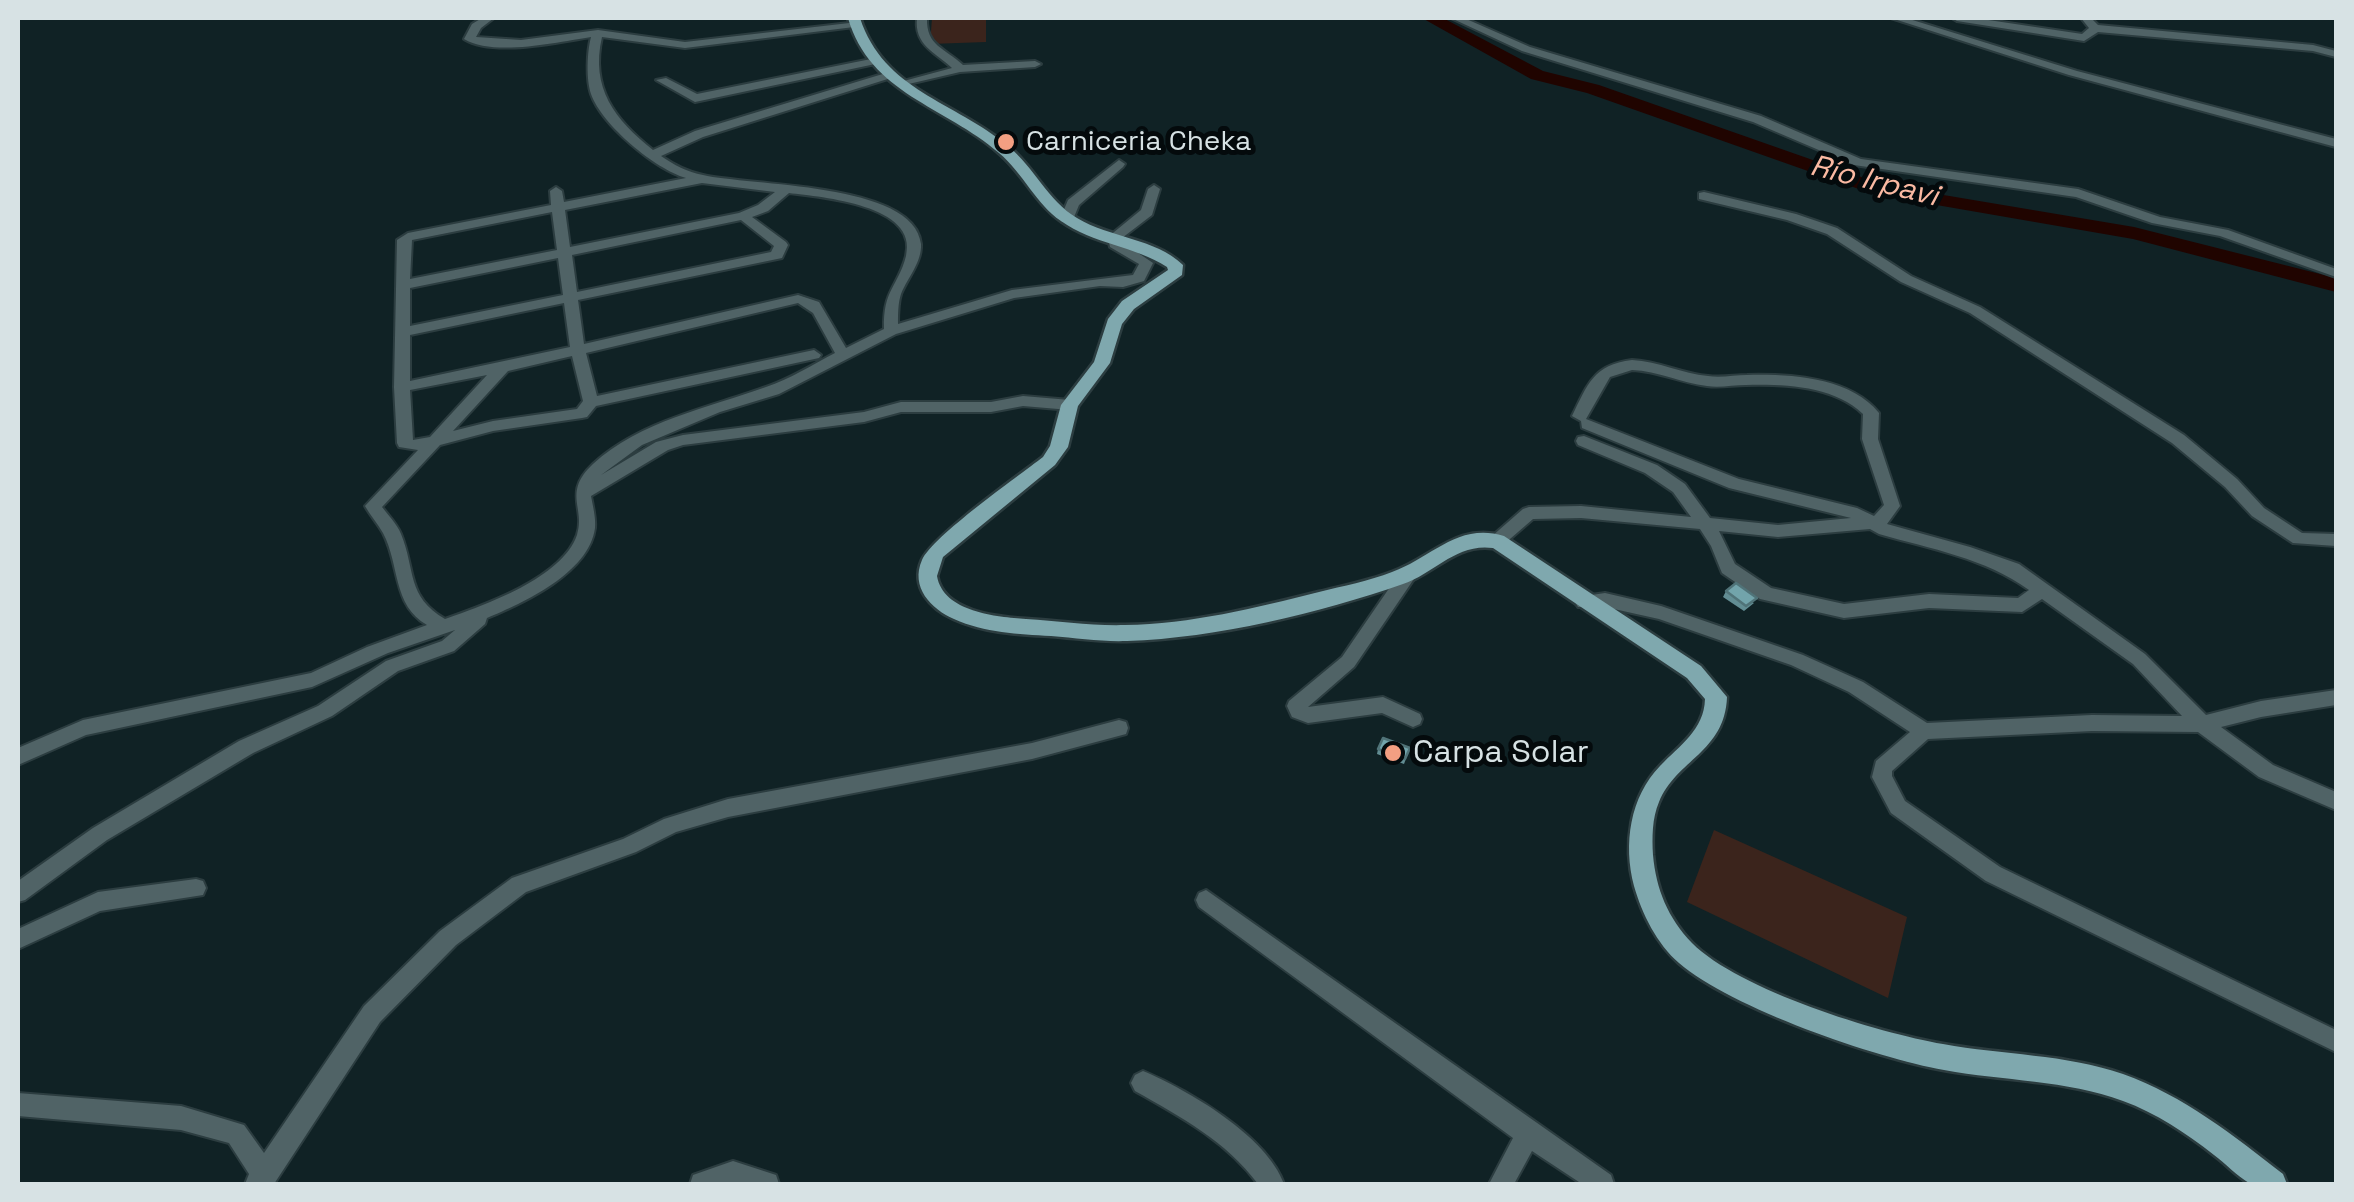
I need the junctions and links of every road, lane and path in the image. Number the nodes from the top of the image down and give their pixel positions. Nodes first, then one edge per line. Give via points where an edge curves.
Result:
1 (488, 18) edge
2 (922, 18) edge
3 (1456, 18) edge
4 (1896, 18) edge
5 (1956, 18) edge
6 (854, 20) edge
7 (2090, 23) edge
8 (598, 33) junction
9 (2336, 54) edge
10 (1035, 64) dead end
11 (960, 68) junction
12 (890, 73) junction
13 (662, 80) dead end
14 (2336, 143) edge
15 (651, 156) junction
16 (1119, 164) dead end
17 (702, 179) junction
18 (788, 188) junction
19 (1154, 189) dead end
20 (556, 191) dead end
21 (1704, 196) dead end
22 (559, 208) junction
23 (744, 216) junction
24 (1067, 220) junction
25 (1116, 237) junction
26 (564, 252) junction
27 (2336, 274) edge
28 (404, 286) junction
29 (570, 299) junction
30 (890, 331) junction
31 (404, 332) junction
32 (578, 350) junction
33 (842, 353) junction
34 (814, 355) dead end
35 (503, 367) junction
36 (402, 387) junction
37 (591, 402) junction
38 (1070, 405) junction
39 (1584, 427) junction
40 (435, 441) junction
41 (582, 494) junction
42 (1702, 521) junction
43 (1871, 523) junction
44 (2336, 540) edge
45 (1497, 541) junction
46 (1409, 574) junction
47 (2043, 588) junction
48 (1584, 602) junction
49 (490, 610) junction
50 (444, 626) junction
51 (2336, 697) edge
52 (1413, 719) dead end
53 (2202, 724) junction
54 (1119, 728) dead end
55 (1924, 731) junction
56 (18, 757) edge
57 (2336, 801) edge
58 (196, 888) dead end
59 (18, 893) edge
60 (1206, 900) dead end
61 (18, 939) edge
62 (2336, 1041) edge
63 (1142, 1083) dead end
64 (18, 1105) edge
65 (1528, 1134) junction
66 (261, 1180) edge
67 (702, 1184) edge
68 (766, 1184) edge
69 (1272, 1184) edge
70 (1502, 1184) edge
71 (1602, 1184) edge
72 (2273, 1184) edge

1 - 8 street via 470,39 521,43
2 - 11 street via 923,39
3 - 27 street via 1526,49 1757,119 1858,162 2078,193 2156,220 2223,233
4 - 14 street
5 - 7 street via 2064,38 2084,38
6 - 8 street via 685,45
6 - 12 main road via 862,46
7 - 9 street
8 - 15 street via 592,48 596,92
10 - 11 street
11 - 12 street
12 - 13 street via 695,98
12 - 15 street via 710,130
12 - 24 main road via 1006,151
15 - 17 street
16 - 24 street via 1074,202
17 - 18 street
17 - 22 street
18 - 23 street
18 - 30 street via 860,201 907,227 914,254 893,298
19 - 25 street via 1148,212
20 - 22 street
21 - 44 street via 1832,231 1906,279 1975,310 2178,440 2258,512 2299,539
22 - 26 street
22 - 28 street via 408,237
23 - 26 street
23 - 29 street via 781,245 778,255
24 - 25 main road
25 - 30 street via 1116,244 1146,263 1132,281 1012,294
25 - 38 main road via 1158,252 1176,272 1128,305 1114,323 1102,363
26 - 28 street
26 - 29 street
28 - 31 street
29 - 31 street
29 - 32 street
30 - 33 street
31 - 36 street
32 - 33 street via 808,299 819,307
32 - 35 street
32 - 37 street
33 - 41 street via 774,390 636,442 596,470
34 - 37 street
35 - 36 street
35 - 40 street
36 - 40 street via 402,438 413,445
37 - 40 street via 582,413
38 - 41 street via 1024,400 991,407 901,407 694,438 662,446
38 - 46 main road via 1060,447 1048,461 931,559 927,579 946,606 1014,626 1155,631 1237,619
39 - 42 street via 1665,477
39 - 43 street via 1735,484
39 - 43 street via 1604,375 1624,367 1666,369 1703,381 1774,379 1831,390 1871,413 1870,439 1892,506
40 - 50 street via 373,506 392,532 411,600
41 - 49 street via 585,537 575,552 556,573
42 - 43 street via 1778,531
42 - 45 street via 1528,513
42 - 47 street via 1736,577 1766,594 1828,608 1929,601 2022,605
43 - 47 street via 2013,569
45 - 46 main road via 1455,543
45 - 48 main road
46 - 52 street via 1348,662 1296,706 1308,715 1384,705
47 - 53 street via 2139,659
48 - 55 street via 1606,600 1661,613 1797,660 1856,687
48 - 72 main road via 1694,672 1716,697 1715,722 1652,792 1641,843 1652,903 1690,956 1766,997 1882,1042 2121,1087 2187,1116
49 - 50 street
49 - 59 street via 448,646 392,666 325,710 246,747 100,834
50 - 56 street via 312,680 83,728
51 - 53 street
53 - 55 street
53 - 57 street via 2266,771
54 - 66 street via 1032,751 728,808 520,885 448,938 372,1014
55 - 62 street via 1882,767 1898,807 1992,874
58 - 61 street via 98,902
60 - 65 street
63 - 69 street via 1219,1125
64 - 66 street via 181,1118 236,1133
65 - 70 street
65 - 71 street
67 - 68 street via 733,1173

